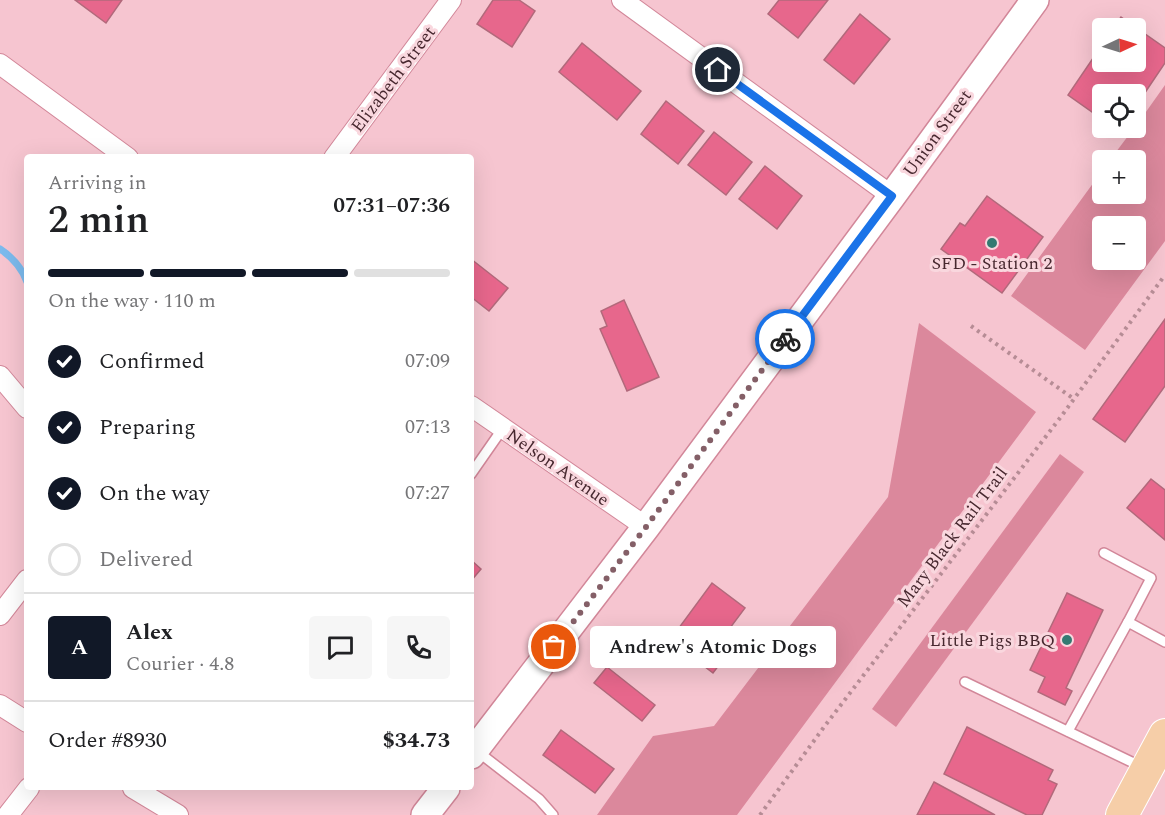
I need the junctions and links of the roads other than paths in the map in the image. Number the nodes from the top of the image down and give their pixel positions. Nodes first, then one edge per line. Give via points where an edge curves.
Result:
1 (451, 0) edge
2 (622, 0) edge
3 (1035, 0) edge
4 (0, 64) edge
5 (123, 154) edge
6 (337, 154) edge
7 (892, 196) junction
8 (0, 376) edge
9 (24, 404) edge
10 (474, 408) edge
11 (503, 428) junction
12 (474, 470) edge
13 (646, 527) junction
14 (1104, 553) dead end
15 (24, 584) edge
16 (0, 615) edge
17 (1128, 622) junction
18 (1165, 642) edge
19 (965, 682) dead end
20 (0, 705) edge
21 (24, 720) edge
22 (1068, 731) junction
23 (1165, 735) edge
24 (474, 752) edge
25 (474, 754) edge
26 (1147, 769) junction
27 (27, 790) edge
28 (136, 790) edge
29 (444, 790) edge
30 (8, 815) edge
31 (178, 815) edge
32 (425, 815) edge
33 (553, 815) edge
34 (1122, 815) edge

1 - 6 street, Elizabeth Street
2 - 7 street
3 - 7 main road, Union Street
4 - 5 street
7 - 13 main road, Union Street
8 - 9 street
10 - 11 street, Nelson Avenue
11 - 12 lane
11 - 13 street, Nelson Avenue
13 - 24 main road, Union Street
14 - 17 lane via 1151,578
15 - 16 street
17 - 18 lane
17 - 22 lane
19 - 22 lane
20 - 21 street
22 - 26 lane
23 - 26 highway
25 - 33 lane via 539,799
26 - 34 highway
27 - 30 street
28 - 31 street
29 - 32 main road

